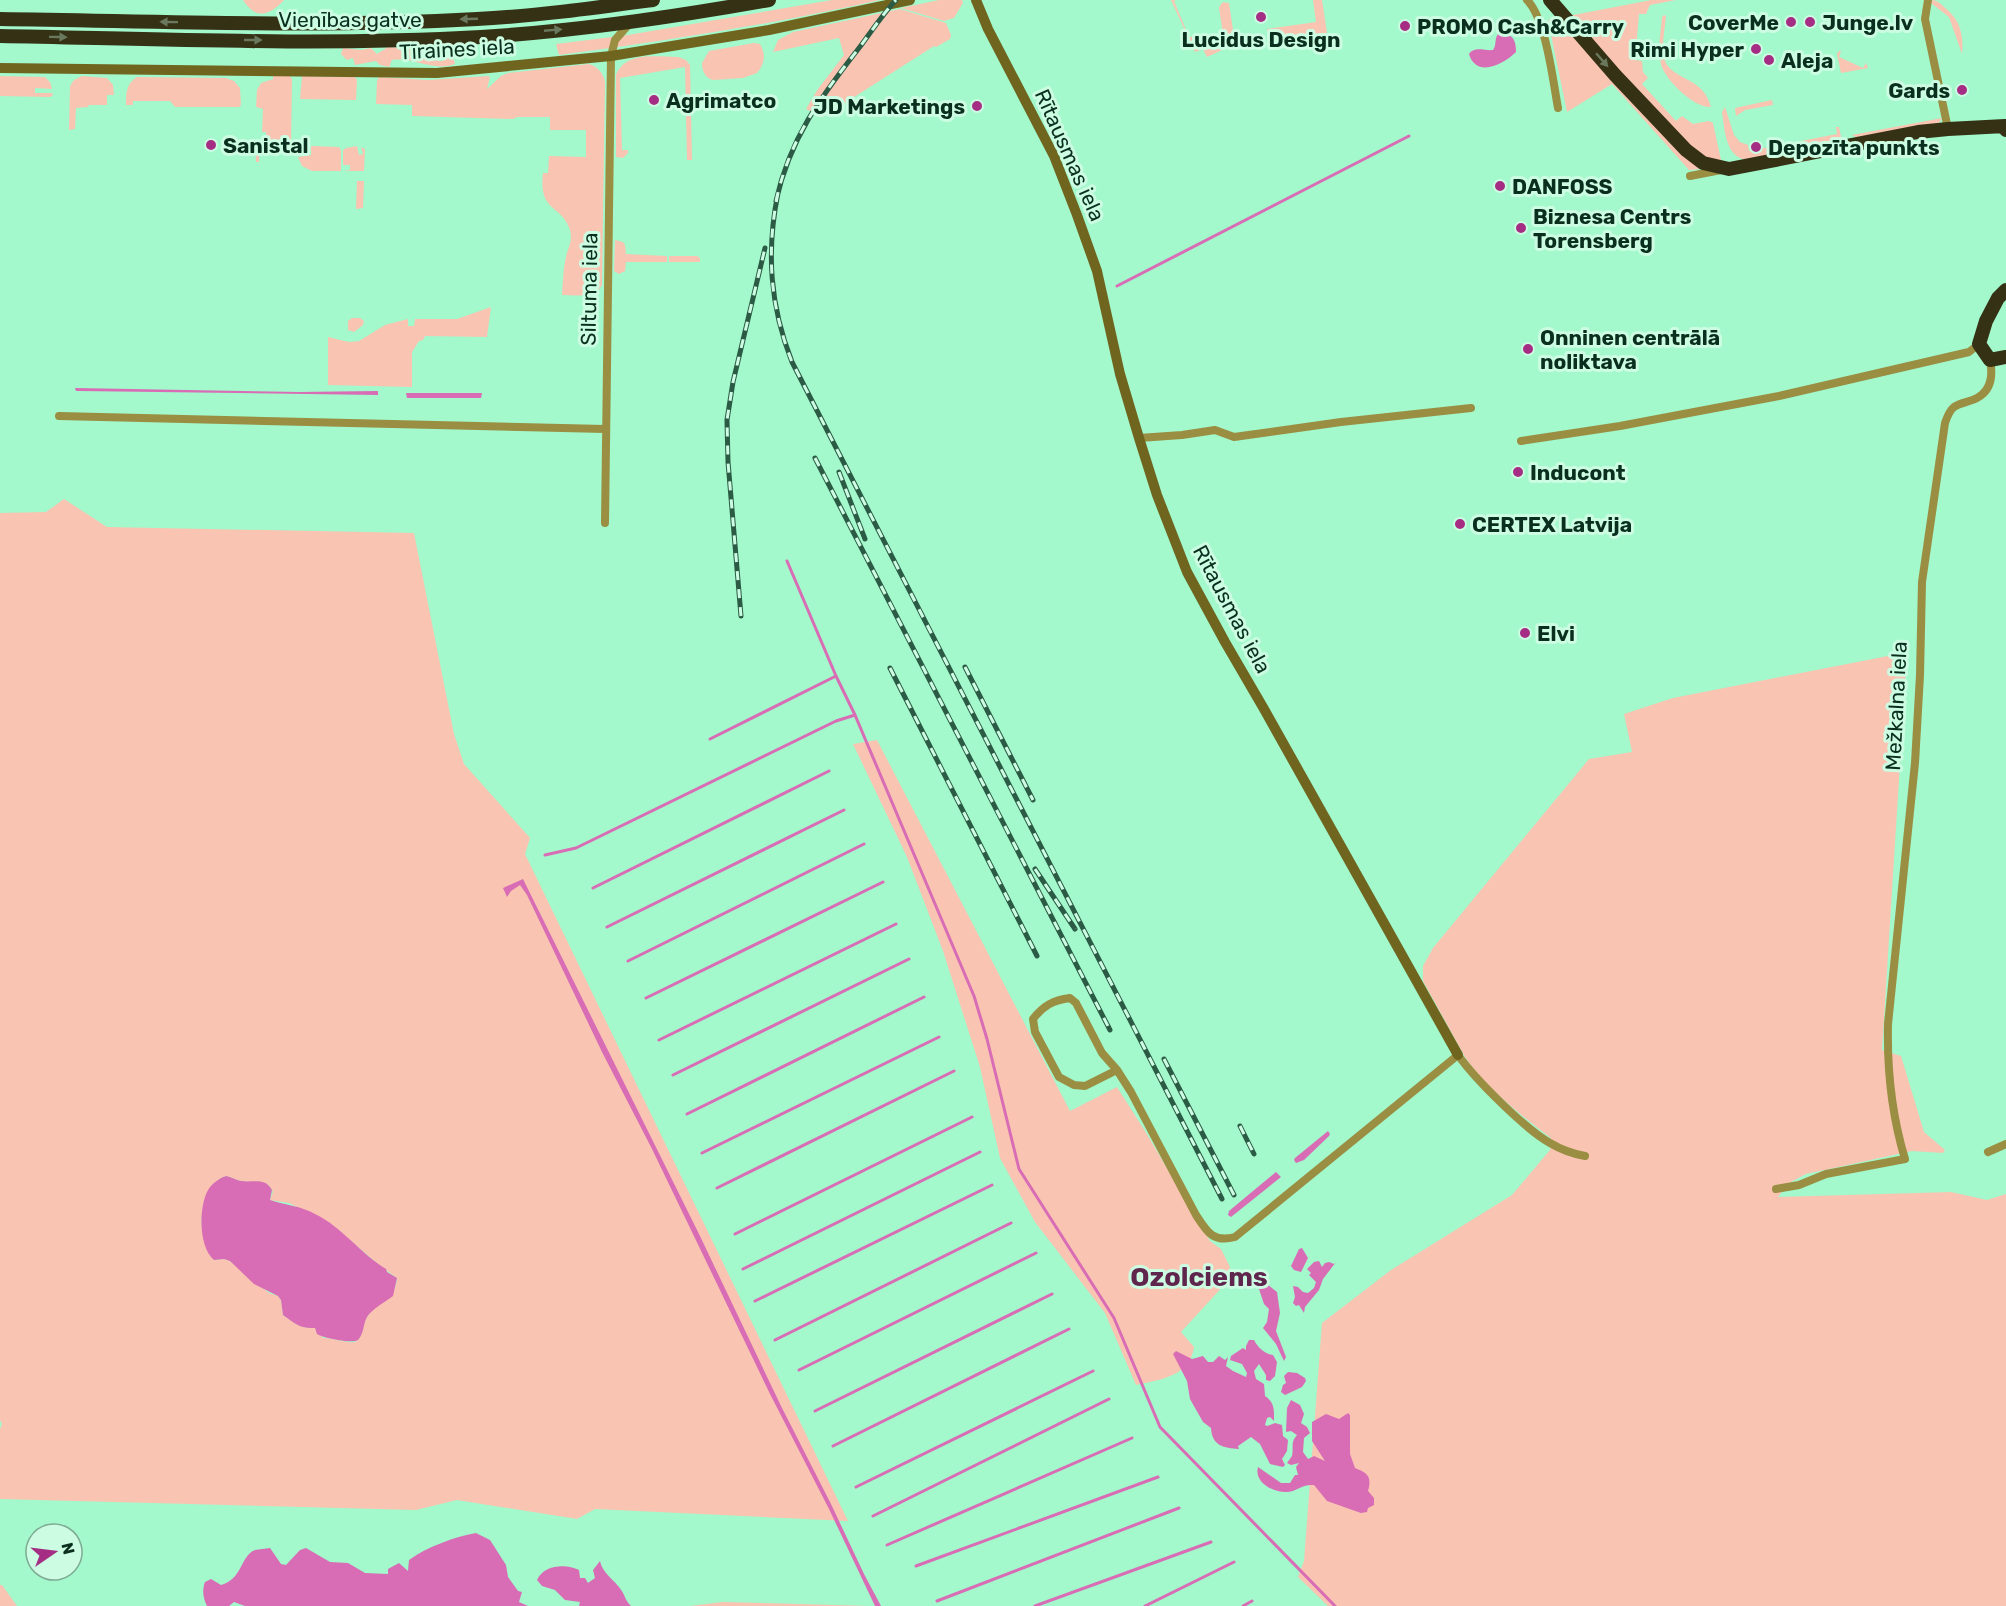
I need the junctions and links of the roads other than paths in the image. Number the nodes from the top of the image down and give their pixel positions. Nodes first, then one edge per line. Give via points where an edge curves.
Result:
1 (653, 0) edge
2 (769, 0) edge
3 (910, 0) edge
4 (976, 0) edge
5 (1527, 0) edge
6 (1550, 0) edge
7 (1928, 0) edge
8 (0, 19) edge
9 (630, 23) junction
10 (0, 36) edge
11 (610, 56) junction
12 (0, 68) edge
13 (1558, 108) dead end
14 (2006, 128) edge
15 (1948, 129) junction
16 (1729, 169) junction
17 (1690, 176) dead end
18 (2006, 290) edge
19 (1979, 344) junction
20 (2006, 357) edge
21 (1990, 360) junction
22 (1471, 408) dead end
23 (59, 416) dead end
24 (605, 429) junction
25 (1139, 438) junction
26 (1521, 441) dead end
27 (605, 523) dead end
28 (1458, 1055) junction
29 (1117, 1070) junction
30 (1585, 1156) dead end
31 (1776, 1189) dead end

1 -> 8 highway, Vienības gatve via 476,20 290,24
2 - 9 highway, Vienības gatve
3 - 11 street, Tīraines iela via 769,30
4 - 25 street, Rītausmas iela via 1054,156 1077,215 1097,271
5 - 13 street via 1541,28
6 -> 16 highway via 1686,150 1703,163
7 - 15 street via 1925,19
10 -> 9 highway, Vienības gatve via 381,40 483,37
9 - 11 street via 615,40
11 - 12 street, Tīraines iela via 437,73
11 - 24 street, Siltuma iela
14 - 15 highway
15 - 16 highway
16 - 17 street
18 - 19 highway via 1986,321
19 - 21 highway
19 - 26 street via 1969,352 1779,396
20 - 21 highway
21 - 31 street, Mežkalna iela via 1991,381 1986,391 1948,413 1922,582 1915,763 1888,1036 1893,1102 1905,1159 1826,1174
22 - 25 street via 1234,437 1215,430
23 - 24 street
24 - 27 street, Siltuma iela
25 - 28 street, Rītausmas iela via 1194,587
28 - 29 street via 1235,1237 1224,1240 1209,1234 1196,1215
28 - 30 street, Rītausmas iela via 1502,1102 1550,1143
29 - 29 street via 1102,1053 1070,998 1042,1007 1032,1019 1059,1077 1085,1086

